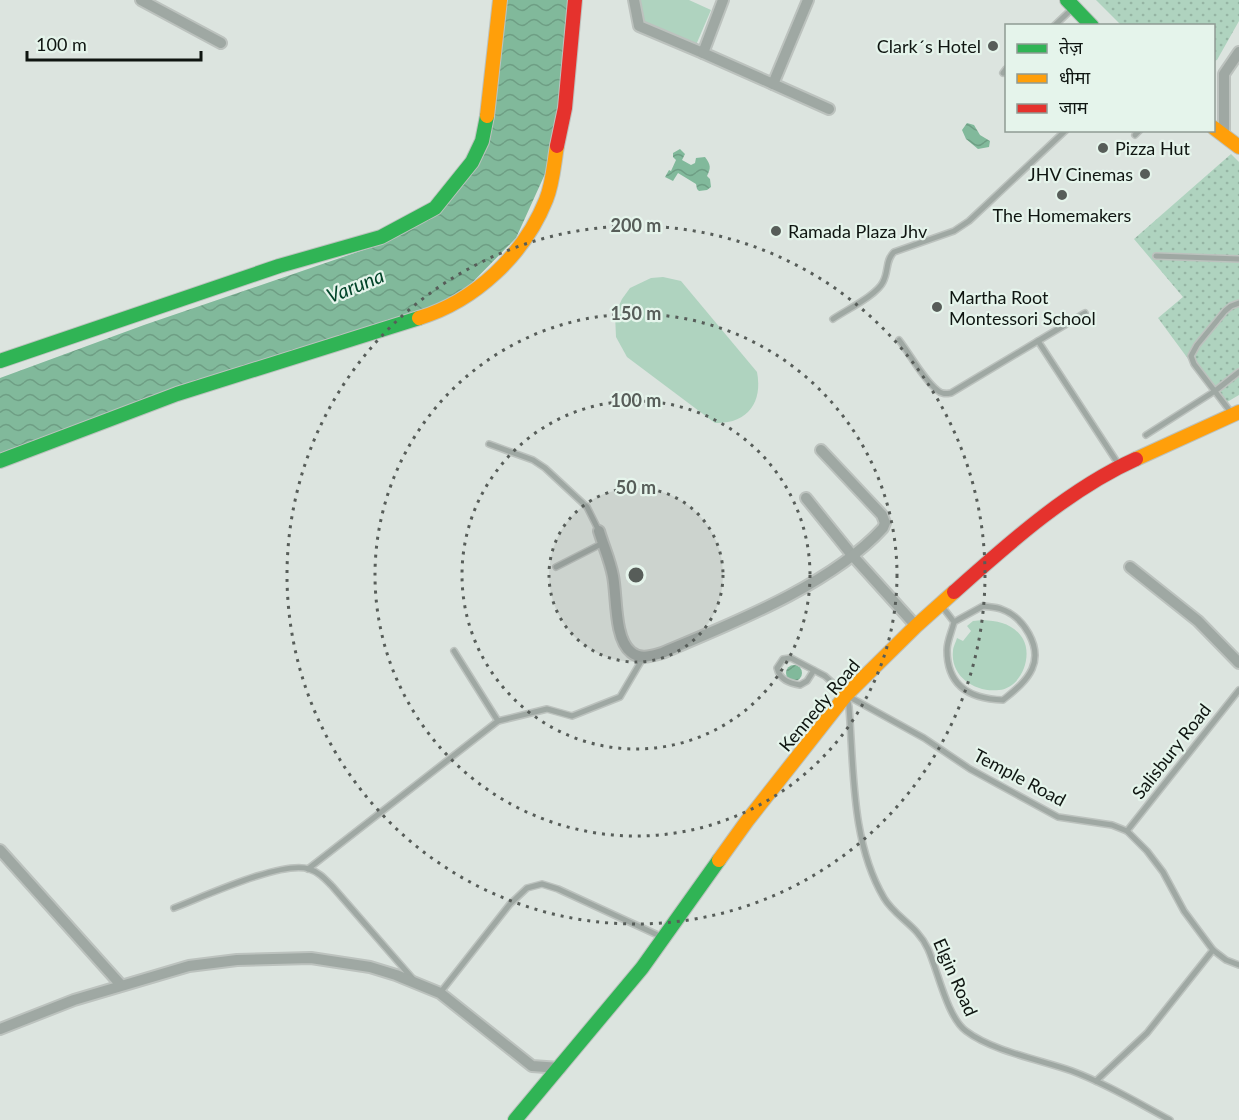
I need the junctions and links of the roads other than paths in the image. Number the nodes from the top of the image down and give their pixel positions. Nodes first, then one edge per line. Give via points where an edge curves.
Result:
1 (141, 0) edge
2 (500, 0) edge
3 (575, 0) edge
4 (634, 0) edge
5 (808, 0) edge
6 (720, 1) edge
7 (1070, 4) edge
8 (1055, 24) edge
9 (1090, 24) edge
10 (220, 43) dead end
11 (1239, 52) edge
12 (703, 53) junction
13 (1224, 74) junction
14 (1215, 78) edge
15 (773, 84) junction
16 (829, 108) dead end
17 (1219, 131) edge
18 (1064, 132) edge
19 (1138, 132) edge
20 (1135, 135) dead end
21 (1239, 147) edge
22 (1156, 256) dead end
23 (1239, 260) edge
24 (1239, 303) edge
25 (1085, 314) dead end
26 (833, 319) dead end
27 (899, 340) dead end
28 (1038, 341) junction
29 (0, 361) edge
30 (1239, 372) edge
31 (1215, 391) junction
32 (1236, 414) edge
33 (1146, 435) dead end
34 (489, 444) dead end
35 (821, 450) dead end
36 (0, 461) edge
37 (1120, 466) junction
38 (806, 498) dead end
39 (599, 531) joint
40 (603, 543) junction
41 (852, 555) junction
42 (556, 567) dead end
43 (1130, 567) dead end
44 (941, 605) junction
45 (954, 622) junction
46 (916, 626) junction
47 (454, 651) dead end
48 (643, 657) junction
49 (1239, 663) edge
50 (813, 670) junction
51 (1239, 690) edge
52 (846, 695) junction
53 (498, 721) junction
54 (1127, 831) junction
55 (0, 850) edge
56 (308, 869) junction
57 (174, 908) dead end
58 (663, 938) junction
59 (1213, 950) junction
60 (1239, 965) edge
61 (416, 983) junction
62 (122, 985) junction
63 (440, 993) junction
64 (0, 1029) edge
65 (560, 1068) junction
66 (1096, 1081) junction
67 (515, 1120) edge
68 (1170, 1120) edge

1 - 10 street
2 - 29 street via 490,104 482,141 472,162 435,208 372,240 279,266
3 - 36 street via 565,108 547,198 531,231 496,273 439,312 177,394
4 - 12 street via 639,26
5 - 15 street
6 - 12 street
7 - 8 lane
7 - 9 street
11 - 13 street
12 - 15 street
13 - 14 street
13 - 17 street
15 - 16 street
17 - 21 street
18 - 26 lane via 969,221 954,231 894,252 887,263 883,284
19 - 20 lane
22 - 23 lane
24 - 31 lane via 1226,311 1191,356
25 - 28 lane
27 - 28 lane via 944,394
28 - 37 lane
30 - 31 lane
31 - 32 lane
31 - 33 lane
32 - 37 street, Kennedy Road
34 - 39 lane via 545,468 587,507
35 - 41 street via 884,519 883,528
37 - 44 street, Kennedy Road via 999,552
38 - 41 street
39 - 40 street
40 - 42 lane
40 - 48 street via 613,574 624,645 632,654
41 - 46 street
41 - 48 street via 789,596 671,650
43 - 49 street via 1198,621
44 - 45 lane
44 - 46 street, Kennedy Road
45 - 45 lane via 947,648 949,673 964,690 1003,700 1031,670 1036,655 1030,636 1017,619 1002,609 983,606
46 - 52 street, Kennedy Road
47 - 53 lane
48 - 53 lane via 620,697 572,716 547,709
50 - 50 lane via 791,657 783,659 777,668 788,683 800,686
50 - 52 lane, Temple Road
51 - 54 lane, Salisbury Road
52 - 54 lane, Temple Road via 1058,817
52 - 58 street, Kennedy Road via 747,821
52 - 66 lane, Elgin Road via 858,817 873,874 885,899 922,937 953,1014 965,1030 990,1044
53 - 56 lane
54 - 59 lane, Temple Road via 1163,872 1184,911
55 - 62 street
56 - 57 lane via 272,872
56 - 61 lane via 332,886
58 - 63 lane via 542,884 527,888 510,904
58 - 65 street, Kennedy Road
59 - 60 lane, Temple Road
59 - 66 lane via 1147,1033
61 - 62 street via 341,962 283,958 189,966
61 - 63 street
62 - 64 street
63 - 65 street via 532,1066
65 - 67 street, Kennedy Road
66 - 68 lane, Elgin Road

